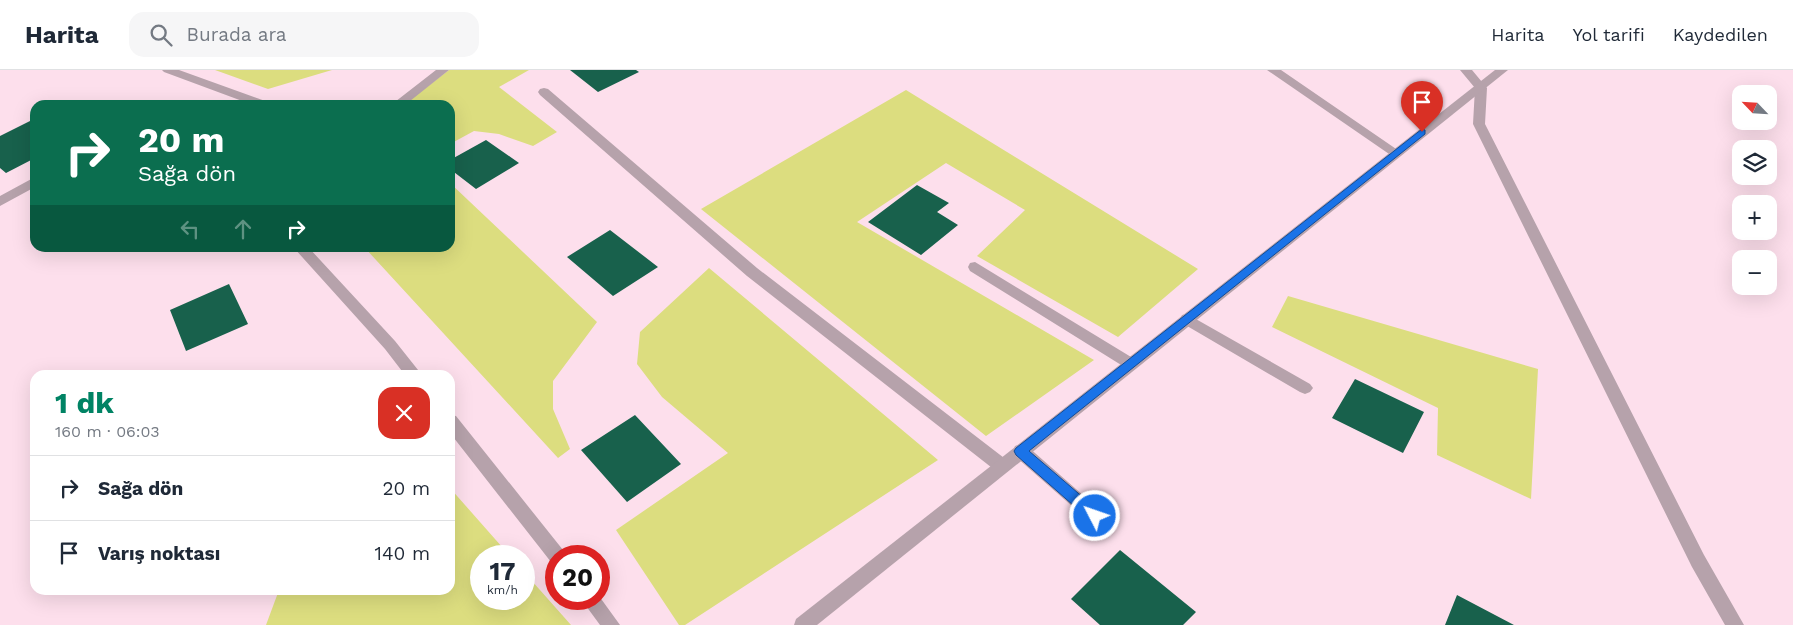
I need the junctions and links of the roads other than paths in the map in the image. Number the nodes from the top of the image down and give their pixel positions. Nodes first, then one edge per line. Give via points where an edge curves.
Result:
1 (168, 70) edge
2 (443, 70) edge
3 (1273, 70) edge
4 (1466, 70) edge
5 (1502, 70) edge
6 (1481, 88) junction
7 (544, 92) dead end
8 (250, 100) edge
9 (404, 100) edge
10 (1396, 153) junction
11 (30, 184) edge
12 (0, 202) edge
13 (305, 252) edge
14 (975, 267) dead end
15 (1187, 319) junction
16 (1131, 364) junction
17 (410, 370) edge
18 (1305, 388) dead end
19 (455, 427) edge
20 (1021, 451) junction
21 (1002, 466) junction
22 (1095, 516) dead end
23 (548, 545) edge
24 (599, 610) edge
25 (611, 625) edge
26 (803, 625) edge
27 (1734, 625) edge

1 - 8 street
2 - 9 street
3 - 10 street
4 - 6 street
5 - 6 street
6 - 10 street
6 - 27 street via 1479,124 1698,561
7 - 21 street via 752,272
10 - 15 street
11 - 12 street
13 - 17 street
14 - 16 street
15 - 16 street
15 - 18 street
16 - 20 street
19 - 23 street
20 - 21 street
20 - 22 street
21 - 26 street
24 - 25 street

